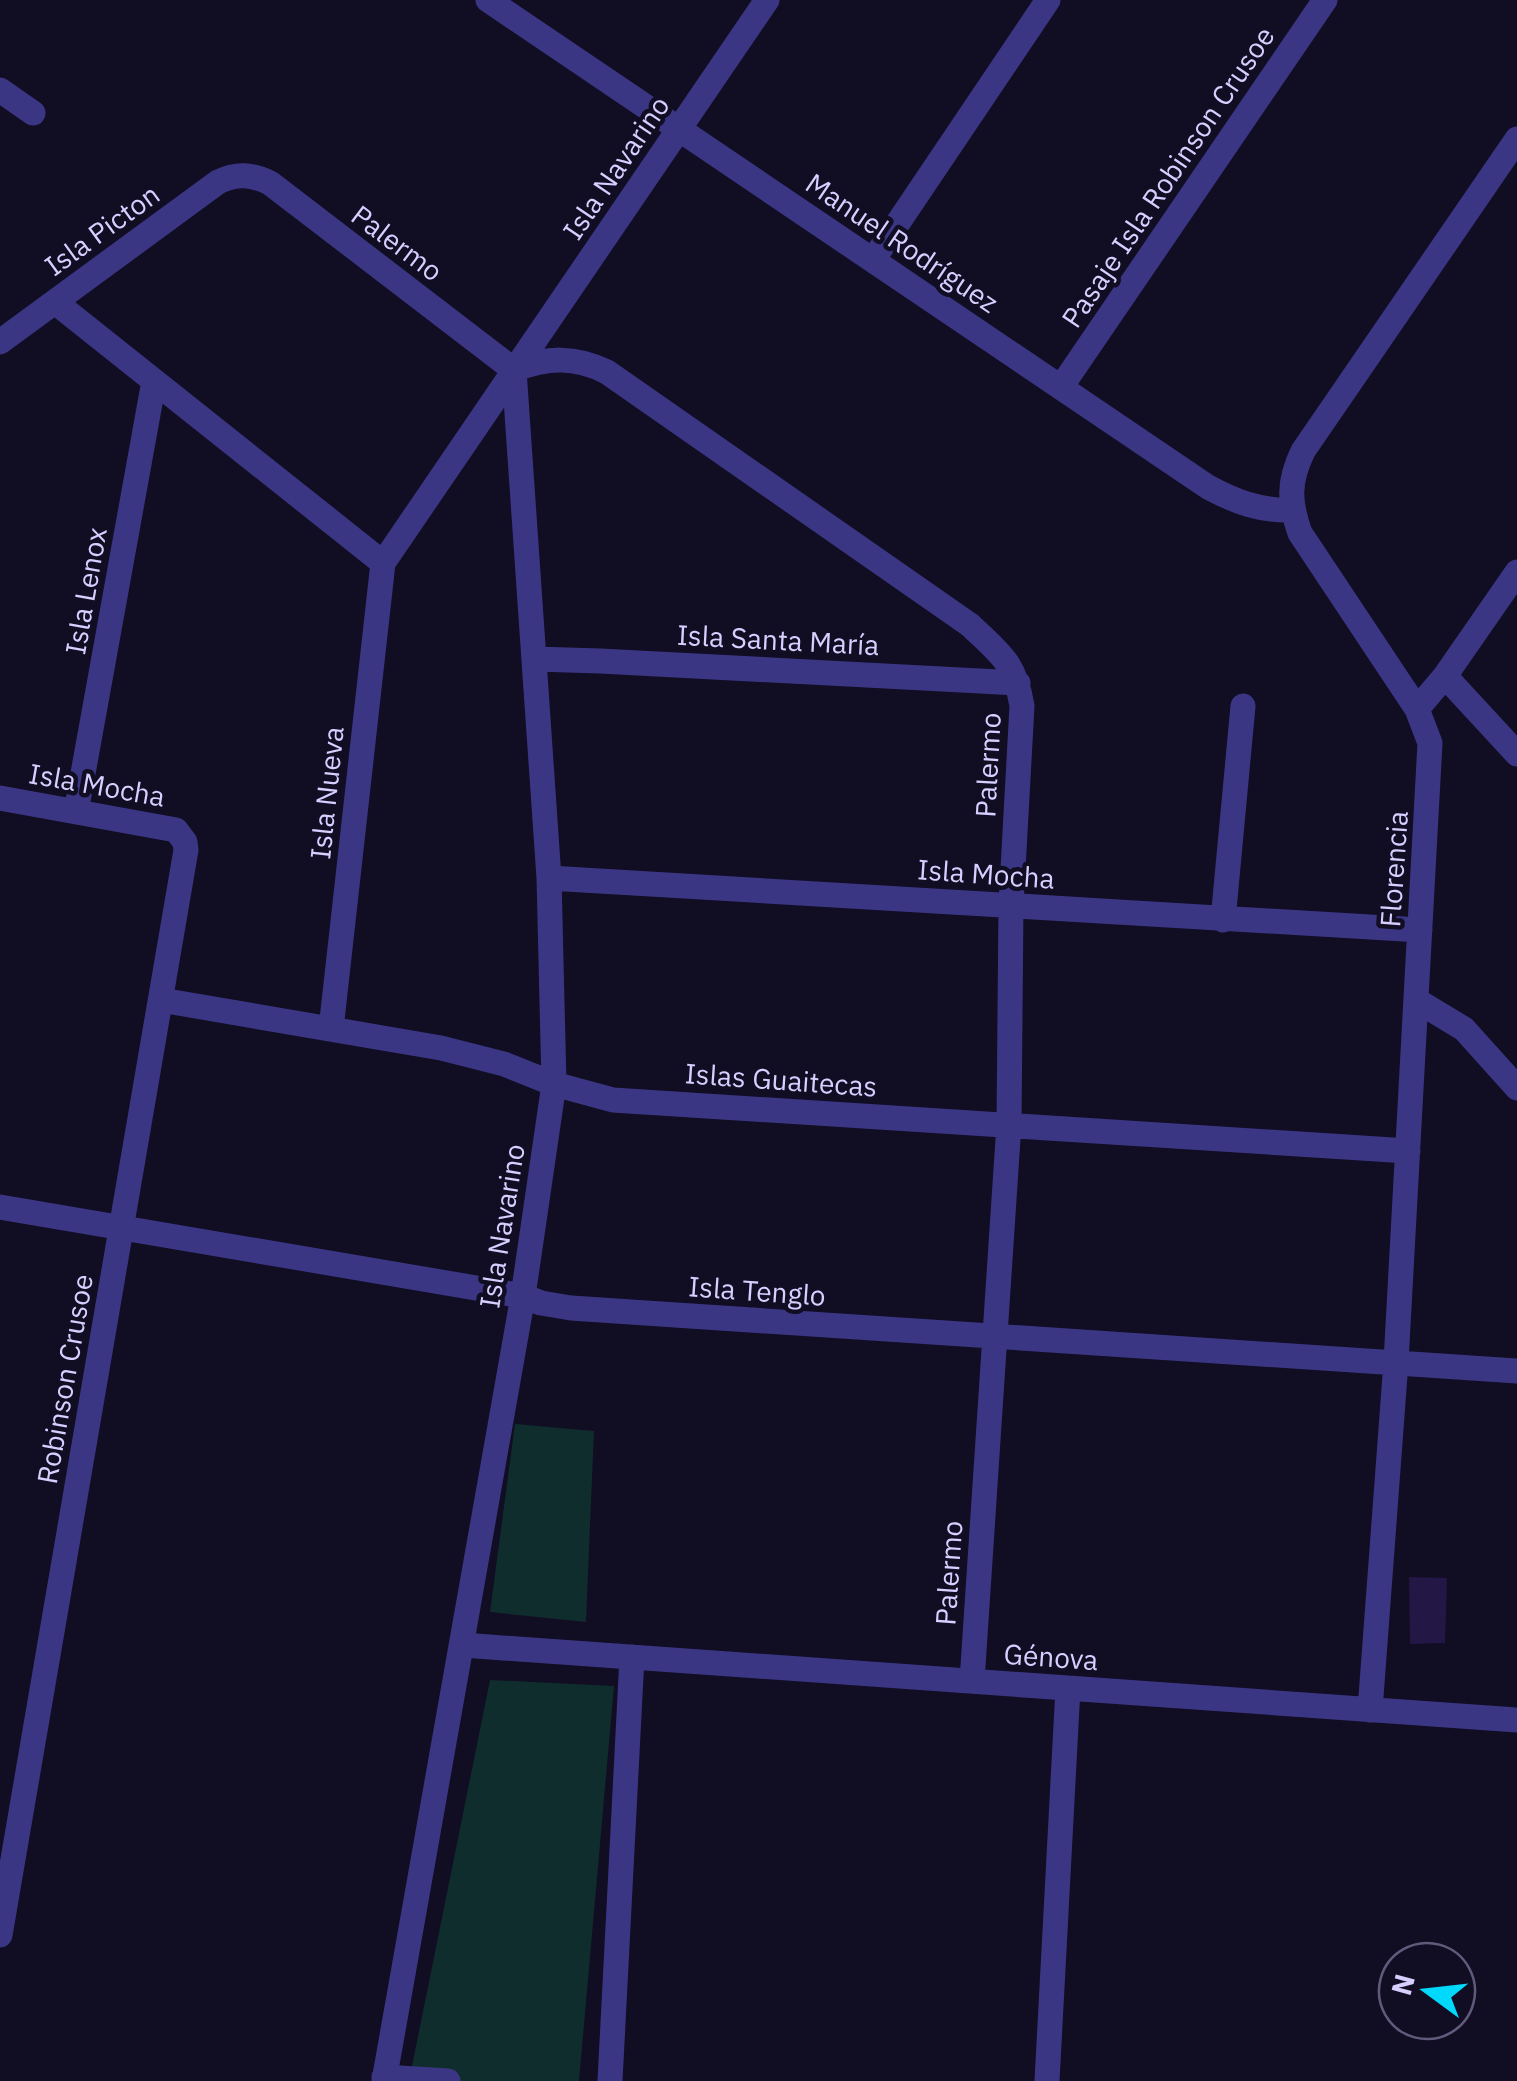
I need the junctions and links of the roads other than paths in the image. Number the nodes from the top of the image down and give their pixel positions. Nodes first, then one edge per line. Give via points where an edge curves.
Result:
1 (488, 0) edge
2 (768, 0) edge
3 (1048, 0) edge
4 (1325, 0) edge
5 (0, 90) edge
6 (34, 113) dead end
7 (680, 129) junction
8 (1517, 139) edge
9 (242, 175) joint
10 (873, 260) junction
11 (55, 302) junction
12 (0, 342) edge
13 (514, 370) junction
14 (154, 381) junction
15 (1061, 387) junction
16 (1292, 510) junction
17 (383, 563) junction
18 (1517, 572) edge
19 (535, 659) junction
20 (1445, 676) junction
21 (1018, 683) junction
22 (1244, 706) dead end
23 (1417, 709) junction
24 (1517, 754) edge
25 (0, 798) edge
26 (76, 812) junction
27 (181, 834) joint
28 (549, 878) junction
29 (1011, 905) junction
30 (1223, 920) junction
31 (1420, 930) junction
32 (160, 1000) junction
33 (1416, 1000) junction
34 (331, 1029) junction
35 (554, 1084) junction
36 (1517, 1088) edge
37 (1009, 1124) junction
38 (1408, 1151) junction
39 (0, 1207) edge
40 (122, 1228) junction
41 (523, 1296) junction
42 (995, 1338) junction
43 (1396, 1362) junction
44 (1517, 1371) edge
45 (462, 1646) junction
46 (632, 1657) junction
47 (972, 1682) junction
48 (1068, 1688) junction
49 (1370, 1710) junction
50 (1517, 1720) edge
51 (0, 1936) edge
52 (384, 2079) edge
53 (448, 2081) edge
54 (610, 2081) edge
55 (1048, 2081) edge

1 - 7 street, Manuel Rodríguez
2 - 7 street, Isla Navarino
3 - 10 street
4 - 15 street, Pasaje Isla Robinson Crusoe
5 - 6 street
7 - 10 street, Manuel Rodríguez
7 - 13 street, Isla Navarino
8 - 16 street via 1302,451
9 - 11 street, Isla Picton via 218,182
9 - 13 street, Palermo via 270,183
10 - 15 street, Manuel Rodríguez
11 - 12 street, Isla Picton
11 - 14 street
13 - 17 street, Isla Navarino
13 - 19 street, Isla Navarino
13 - 21 street, Palermo via 552,359 607,372 970,625 1009,663
14 - 17 street
14 - 26 street, Isla Lenox
15 - 16 street, Manuel Rodríguez via 1232,500
16 - 23 street, Florencia via 1300,533
17 - 34 street, Isla Nueva
18 - 20 street
19 - 21 street, Isla Santa María
19 - 28 street, Isla Navarino
20 - 23 street
20 - 24 street
21 - 29 street, Palermo
22 - 30 street
23 - 31 street, Florencia via 1430,742
25 - 26 street, Isla Mocha
26 - 27 street, Isla Mocha
27 - 32 street, Robinson Crusoe via 186,850
28 - 29 street, Isla Mocha
28 - 35 street, Isla Navarino
29 - 30 street, Isla Mocha
29 - 37 street, Palermo
30 - 31 street, Isla Mocha
31 - 33 street, Florencia
32 - 34 street, Islas Guaitecas
32 - 40 street, Robinson Crusoe
33 - 36 street via 1464,1029
33 - 38 street, Florencia
34 - 35 street, Islas Guaitecas via 442,1048
35 - 37 street, Islas Guaitecas via 613,1100
35 - 41 street, Isla Navarino
37 - 38 street, Islas Guaitecas
37 - 42 street, Palermo
38 - 43 street, Florencia
39 - 40 street, Isla Tenglo
40 - 41 street, Isla Tenglo
40 - 51 street, Robinson Crusoe
41 - 42 street, Isla Tenglo via 571,1308
41 - 45 street, Isla Navarino
42 - 43 street, Isla Tenglo
42 - 47 street, Palermo
43 - 44 street, Isla Tenglo
43 - 49 street, Florencia
45 - 46 street, Génova
45 - 52 street, Isla Navarino
46 - 47 street, Génova
46 - 54 street
47 - 48 street, Génova
48 - 49 street, Génova
48 - 55 street
49 - 50 street, Génova
52 - 53 street

